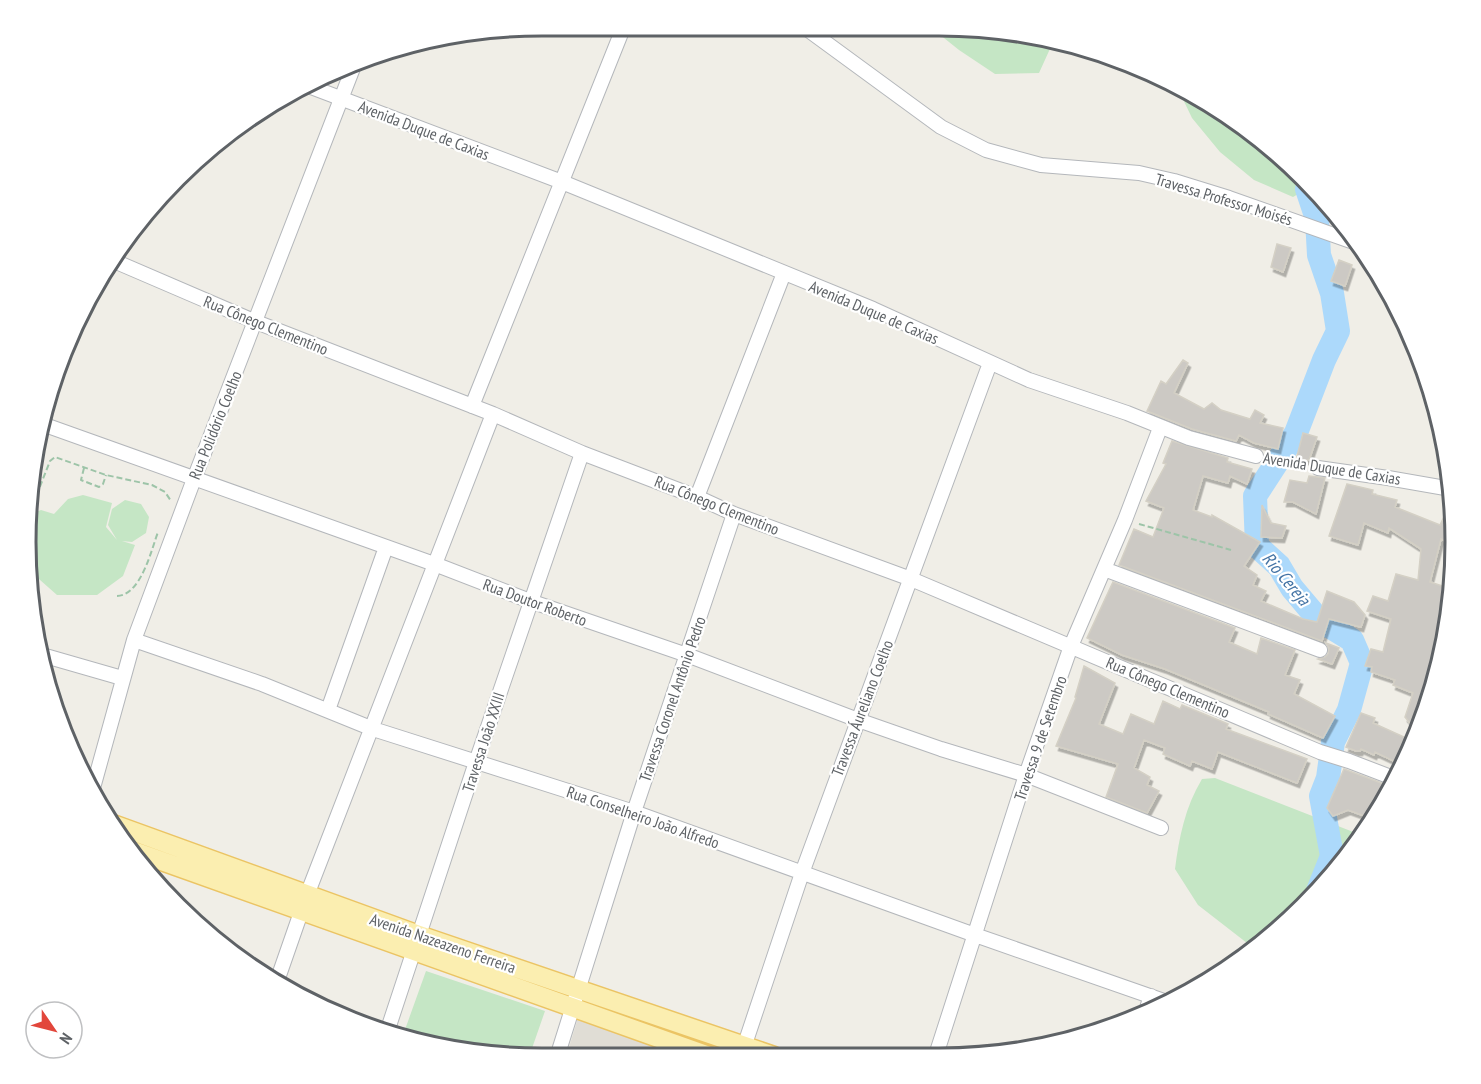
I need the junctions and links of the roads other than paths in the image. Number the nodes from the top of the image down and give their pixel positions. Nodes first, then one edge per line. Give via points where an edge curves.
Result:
1 (620, 36) edge
2 (817, 36) edge
3 (351, 74) edge
4 (316, 89) edge
5 (341, 99) junction
6 (562, 182) junction
7 (1343, 238) edge
8 (120, 263) edge
9 (784, 273) junction
10 (256, 322) junction
11 (990, 363) junction
12 (472, 406) junction
13 (493, 414) junction
14 (50, 427) edge
15 (1160, 428) junction
16 (582, 453) junction
17 (1256, 456) road end
18 (1318, 468) road end
19 (194, 479) junction
20 (1442, 487) edge
21 (697, 496) junction
22 (734, 514) junction
23 (386, 548) junction
24 (436, 565) junction
25 (1104, 569) junction
26 (911, 579) junction
27 (530, 601) junction
28 (134, 640) junction
29 (1071, 646) junction
30 (1320, 650) dead end
31 (687, 655) junction
32 (50, 657) edge
33 (122, 678) junction
34 (328, 710) junction
35 (858, 720) junction
36 (373, 729) junction
37 (476, 762) junction
38 (1026, 775) junction
39 (1388, 776) edge
40 (95, 779) edge
41 (634, 812) junction
42 (1161, 828) dead end
43 (126, 829) edge
44 (144, 854) edge
45 (802, 873) junction
46 (305, 903) junction
47 (975, 935) junction
48 (417, 943) junction
49 (279, 974) edge
50 (579, 989) junction
51 (1151, 996) junction
52 (1157, 998) edge
53 (1149, 1002) edge
54 (573, 1008) junction
55 (390, 1024) edge
56 (560, 1048) edge
57 (686, 1048) edge
58 (738, 1048) edge
59 (744, 1048) edge
60 (938, 1048) edge

1 - 6 street
2 - 7 street, Travessa Professor Moisés via 941,128 986,150 1041,165 1174,181
3 - 5 street, Rua Polidório Coelho
4 - 5 street, Avenida Duque de Caxias
5 - 6 street, Avenida Duque de Caxias
5 - 10 street, Rua Polidório Coelho
6 - 9 street, Avenida Duque de Caxias
6 - 12 street
8 - 10 street, Rua Cônego Clementino
9 - 11 street, Avenida Duque de Caxias
9 - 21 street
10 - 12 street, Rua Cônego Clementino
10 - 19 street, Rua Polidório Coelho
11 - 15 street, Avenida Duque de Caxias
11 - 26 street, Travessa Áureliano Coelho
12 - 13 street, Rua Cônego Clementino
13 - 16 street, Rua Cônego Clementino
13 - 24 street
14 - 19 street, Rua Doutor Roberto
15 - 17 street, Avenida Duque de Caxias
15 - 25 street, Travessa 9 de Setembro
16 - 21 street, Rua Cônego Clementino
16 - 27 street, Travessa João XXIII
18 - 20 street, Avenida Duque de Caxias
19 - 23 street, Rua Doutor Roberto
19 - 28 street, Rua Polidório Coelho
21 - 22 street, Rua Cônego Clementino
22 - 26 street, Rua Cônego Clementino
22 - 31 street, Travessa Coronel Antônio Pedro
23 - 24 street, Rua Doutor Roberto
23 - 34 street
24 - 27 street, Rua Doutor Roberto
24 - 36 street
25 - 29 street, Travessa 9 de Setembro
25 - 30 street
26 - 29 street, Rua Cônego Clementino
26 - 35 street, Travessa Áureliano Coelho
27 - 31 street, Rua Doutor Roberto
27 - 37 street, Travessa João XXIII
28 - 33 street, Rua Polidório Coelho
28 - 34 street, Rua Conselheiro João Alfredo
29 - 38 street, Travessa 9 de Setembro
29 - 39 street, Rua Cônego Clementino via 1320,752
31 - 35 street, Rua Doutor Roberto
31 - 41 street, Travessa Coronel Antônio Pedro
32 - 33 street
33 - 40 street, Rua Polidório Coelho
34 - 36 street, Rua Conselheiro João Alfredo
35 - 38 street, Rua Doutor Roberto
35 - 45 street, Travessa Áureliano Coelho
36 - 37 street, Rua Conselheiro João Alfredo
36 - 46 street
37 - 41 street, Rua Conselheiro João Alfredo
37 - 48 street, Travessa João XXIII
38 - 42 street, Rua Doutor Roberto
38 - 47 street, Travessa 9 de Setembro
41 - 45 street, Rua Conselheiro João Alfredo
41 - 50 street, Travessa Coronel Antônio Pedro
43 - 46 main road, Avenida Nazeazeno Ferreira
44 - 46 main road, Avenida Nazeazeno Ferreira
45 - 47 street, Rua Conselheiro João Alfredo
45 - 59 street, Travessa Áureliano Coelho
46 - 48 main road, Avenida Nazeazeno Ferreira
46 - 49 street
47 - 51 street, Rua Conselheiro João Alfredo
47 - 60 street, Travessa 9 de Setembro
48 - 50 main road, Avenida Nazeazeno Ferreira
48 - 54 main road, Avenida Nazeazeno Ferreira
48 - 55 street, Travessa João XXIII
50 - 54 street, Travessa Coronel Antônio Pedro
50 - 58 main road, Avenida Nazeazeno Ferreira
51 - 52 street, Rua Conselheiro João Alfredo
51 - 53 street
54 - 56 street, Travessa Coronel Antônio Pedro
54 - 57 main road, Avenida Nazeazeno Ferreira

